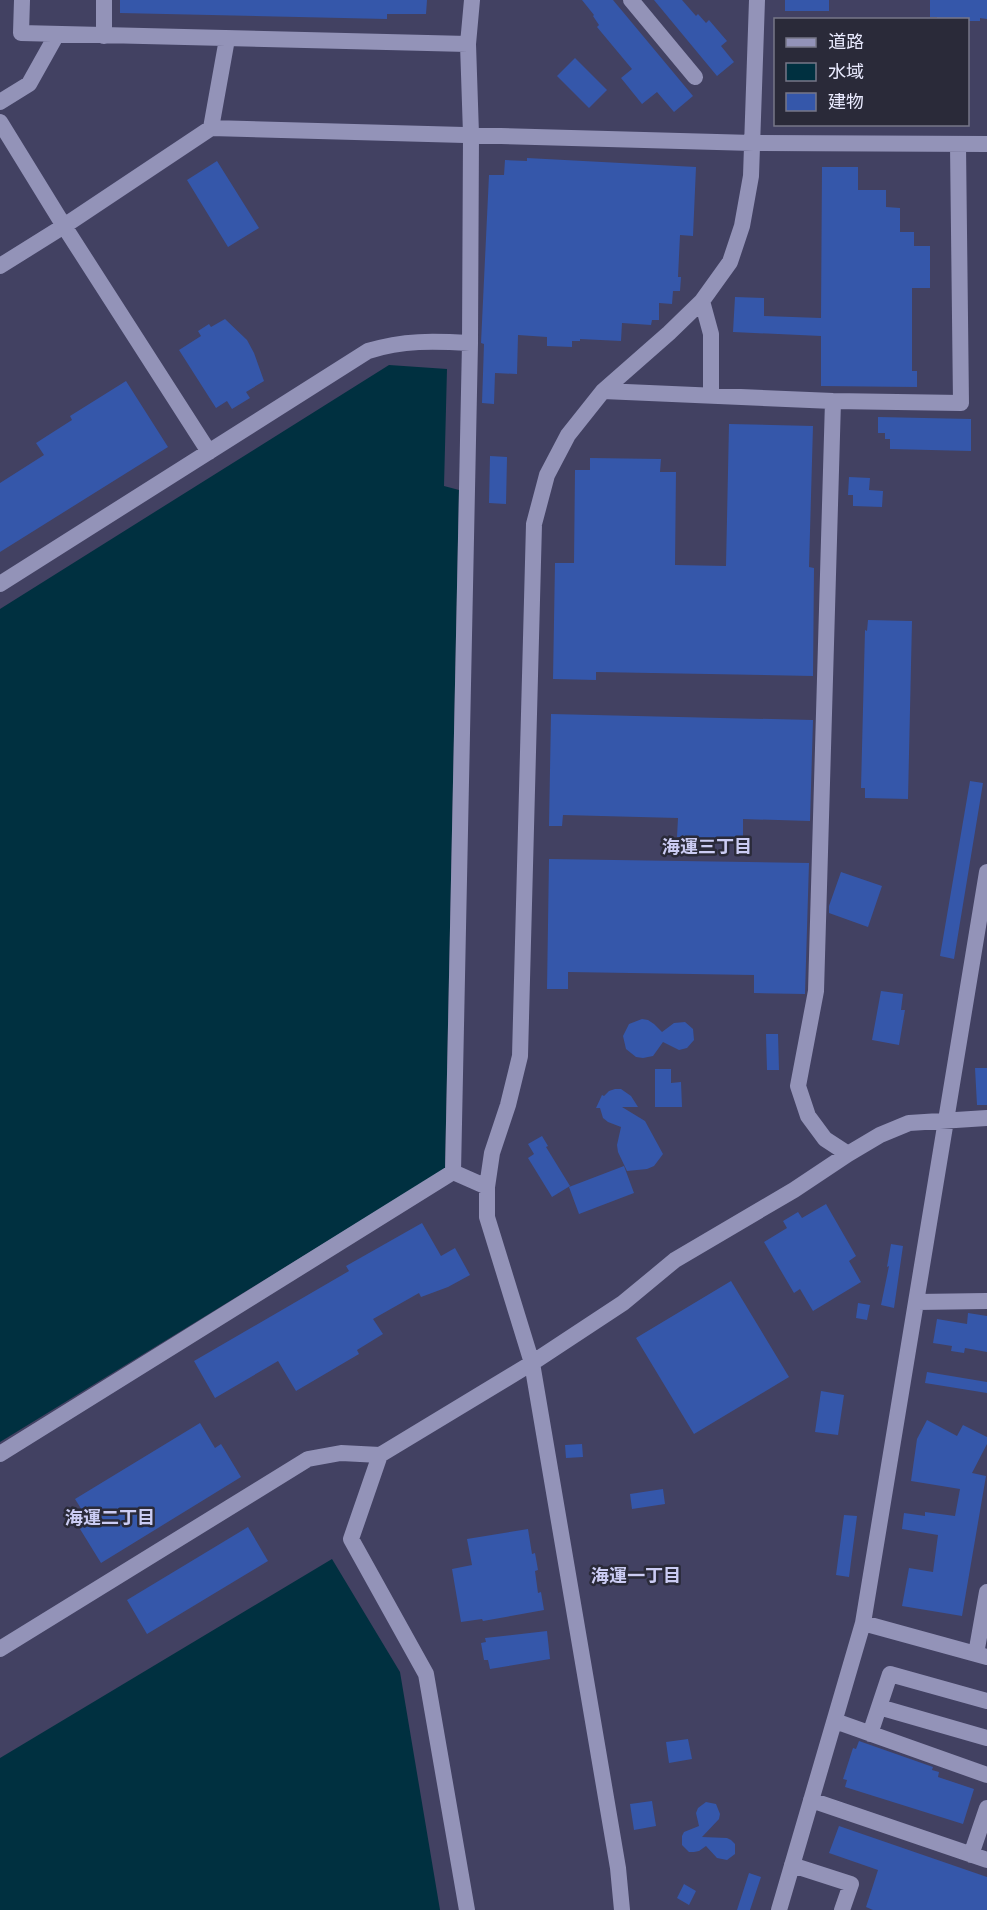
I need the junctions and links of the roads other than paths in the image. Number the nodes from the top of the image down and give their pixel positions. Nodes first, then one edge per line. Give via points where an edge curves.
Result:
1 (22, 0) edge
2 (104, 0) edge
3 (472, 0) edge
4 (630, 0) edge
5 (757, 0) edge
6 (57, 34) junction
7 (104, 36) junction
8 (227, 39) junction
9 (468, 44) junction
10 (695, 76) dead end
11 (0, 102) edge
12 (0, 122) edge
13 (212, 128) junction
14 (471, 134) junction
15 (753, 143) junction
16 (987, 144) edge
17 (958, 145) junction
18 (64, 226) junction
19 (0, 266) edge
20 (702, 301) junction
21 (470, 343) junction
22 (603, 391) junction
23 (711, 396) junction
24 (833, 400) junction
25 (209, 452) junction
26 (0, 584) edge
27 (987, 872) edge
28 (985, 899) edge
29 (987, 1118) edge
30 (945, 1120) junction
31 (848, 1154) junction
32 (453, 1172) junction
33 (487, 1187) junction
34 (987, 1301) edge
35 (917, 1302) junction
36 (532, 1363) junction
37 (0, 1454) edge
38 (380, 1455) junction
39 (987, 1592) edge
40 (863, 1623) junction
41 (0, 1649) edge
42 (982, 1655) edge
43 (987, 1701) edge
44 (879, 1707) junction
45 (835, 1721) junction
46 (870, 1734) junction
47 (987, 1738) edge
48 (987, 1774) edge
49 (811, 1800) junction
50 (987, 1808) edge
51 (979, 1857) edge
52 (792, 1865) junction
53 (467, 1910) edge
54 (622, 1910) edge
55 (779, 1910) edge
56 (842, 1910) edge

1 - 6 street via 21,33
2 - 7 street
3 - 9 street
4 - 10 street
5 - 15 street
6 - 7 street
6 - 11 street via 29,84
7 - 8 street
8 - 9 street
8 - 13 street
9 - 14 street
12 - 18 street
13 - 14 street
13 - 18 street
14 - 15 street
14 - 21 street
15 - 17 street
15 - 20 street via 742,226 730,262
16 - 17 street
17 - 24 street via 961,403
18 - 19 street
18 - 25 street
20 - 22 street
20 - 23 street via 711,334
21 - 25 street via 392,343 368,351
21 - 32 street
22 - 23 street
22 - 33 street via 568,435 547,475 534,524 520,1056 492,1153
23 - 24 street
24 - 31 street via 816,991 798,1086 808,1116 825,1139
25 - 26 street
27 - 28 street
28 - 30 street
29 - 30 street
30 - 31 street via 909,1124
30 - 35 street
31 - 36 street via 675,1260 623,1303
32 - 33 street
32 - 37 street
33 - 36 street via 487,1217
34 - 35 street
35 - 40 street
36 - 38 street
36 - 54 street
38 - 41 street via 341,1453 308,1460
38 - 53 street via 351,1539 426,1674
39 - 42 street
40 - 42 street
40 - 45 street
43 - 44 street via 890,1674
44 - 46 street
44 - 47 street
45 - 46 street
45 - 49 street
46 - 48 street
49 - 51 street
49 - 52 street
50 - 51 street
52 - 55 street
52 - 56 street via 851,1884

